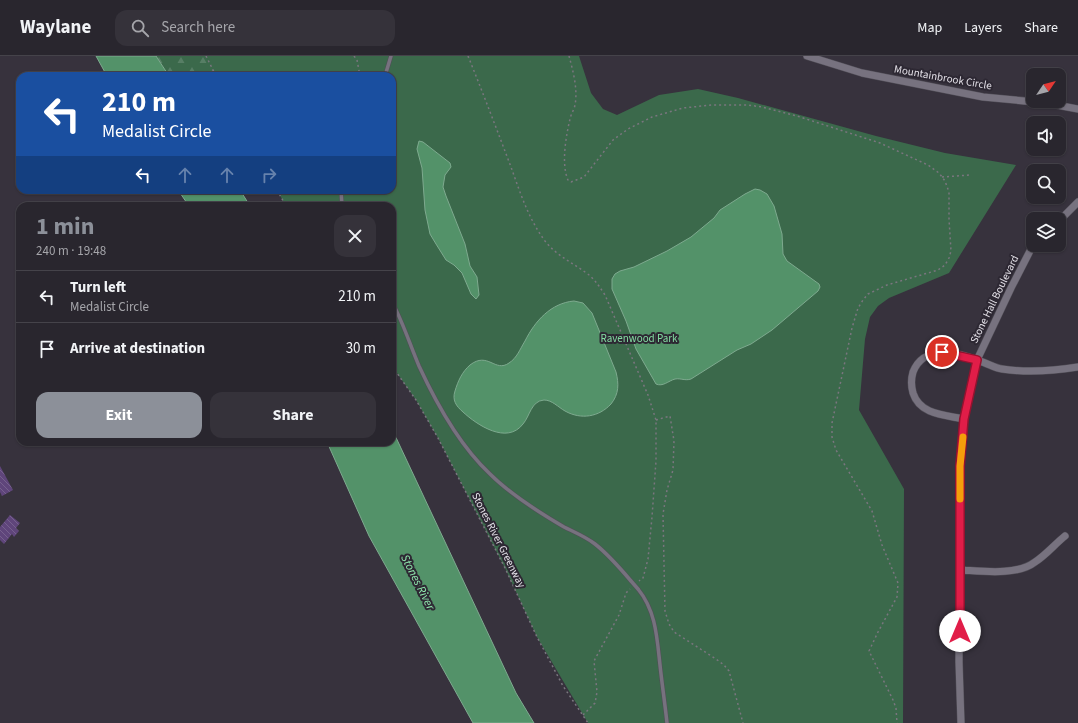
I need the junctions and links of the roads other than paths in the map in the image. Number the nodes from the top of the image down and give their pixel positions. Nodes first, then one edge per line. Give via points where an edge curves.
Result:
1 (391, 56) edge
2 (807, 56) edge
3 (386, 72) edge
4 (1078, 109) edge
5 (1078, 202) edge
6 (1066, 214) edge
7 (1028, 252) edge
8 (396, 311) edge
9 (977, 360) junction
10 (1078, 367) edge
11 (964, 419) junction
12 (1065, 536) dead end
13 (960, 570) junction
14 (667, 723) edge
15 (961, 723) edge

1 - 3 lane
2 - 4 street, Mountainbrook Circle via 862,73 983,97
5 - 6 street
7 - 9 street, Stone Hall Boulevard
8 - 14 lane, bridge via 432,392 468,451 490,475 545,516 595,544 616,562 643,595 656,625
9 - 10 street via 1001,369 1032,372
9 - 11 street, Stone Hall Boulevard
9 - 11 street via 946,352 928,355 919,362 911,379 914,396 924,408 934,413
11 - 13 street, Stone Hall Boulevard via 960,466
12 - 13 street via 1034,563 1024,568 995,572
13 - 15 street, Stone Hall Boulevard

